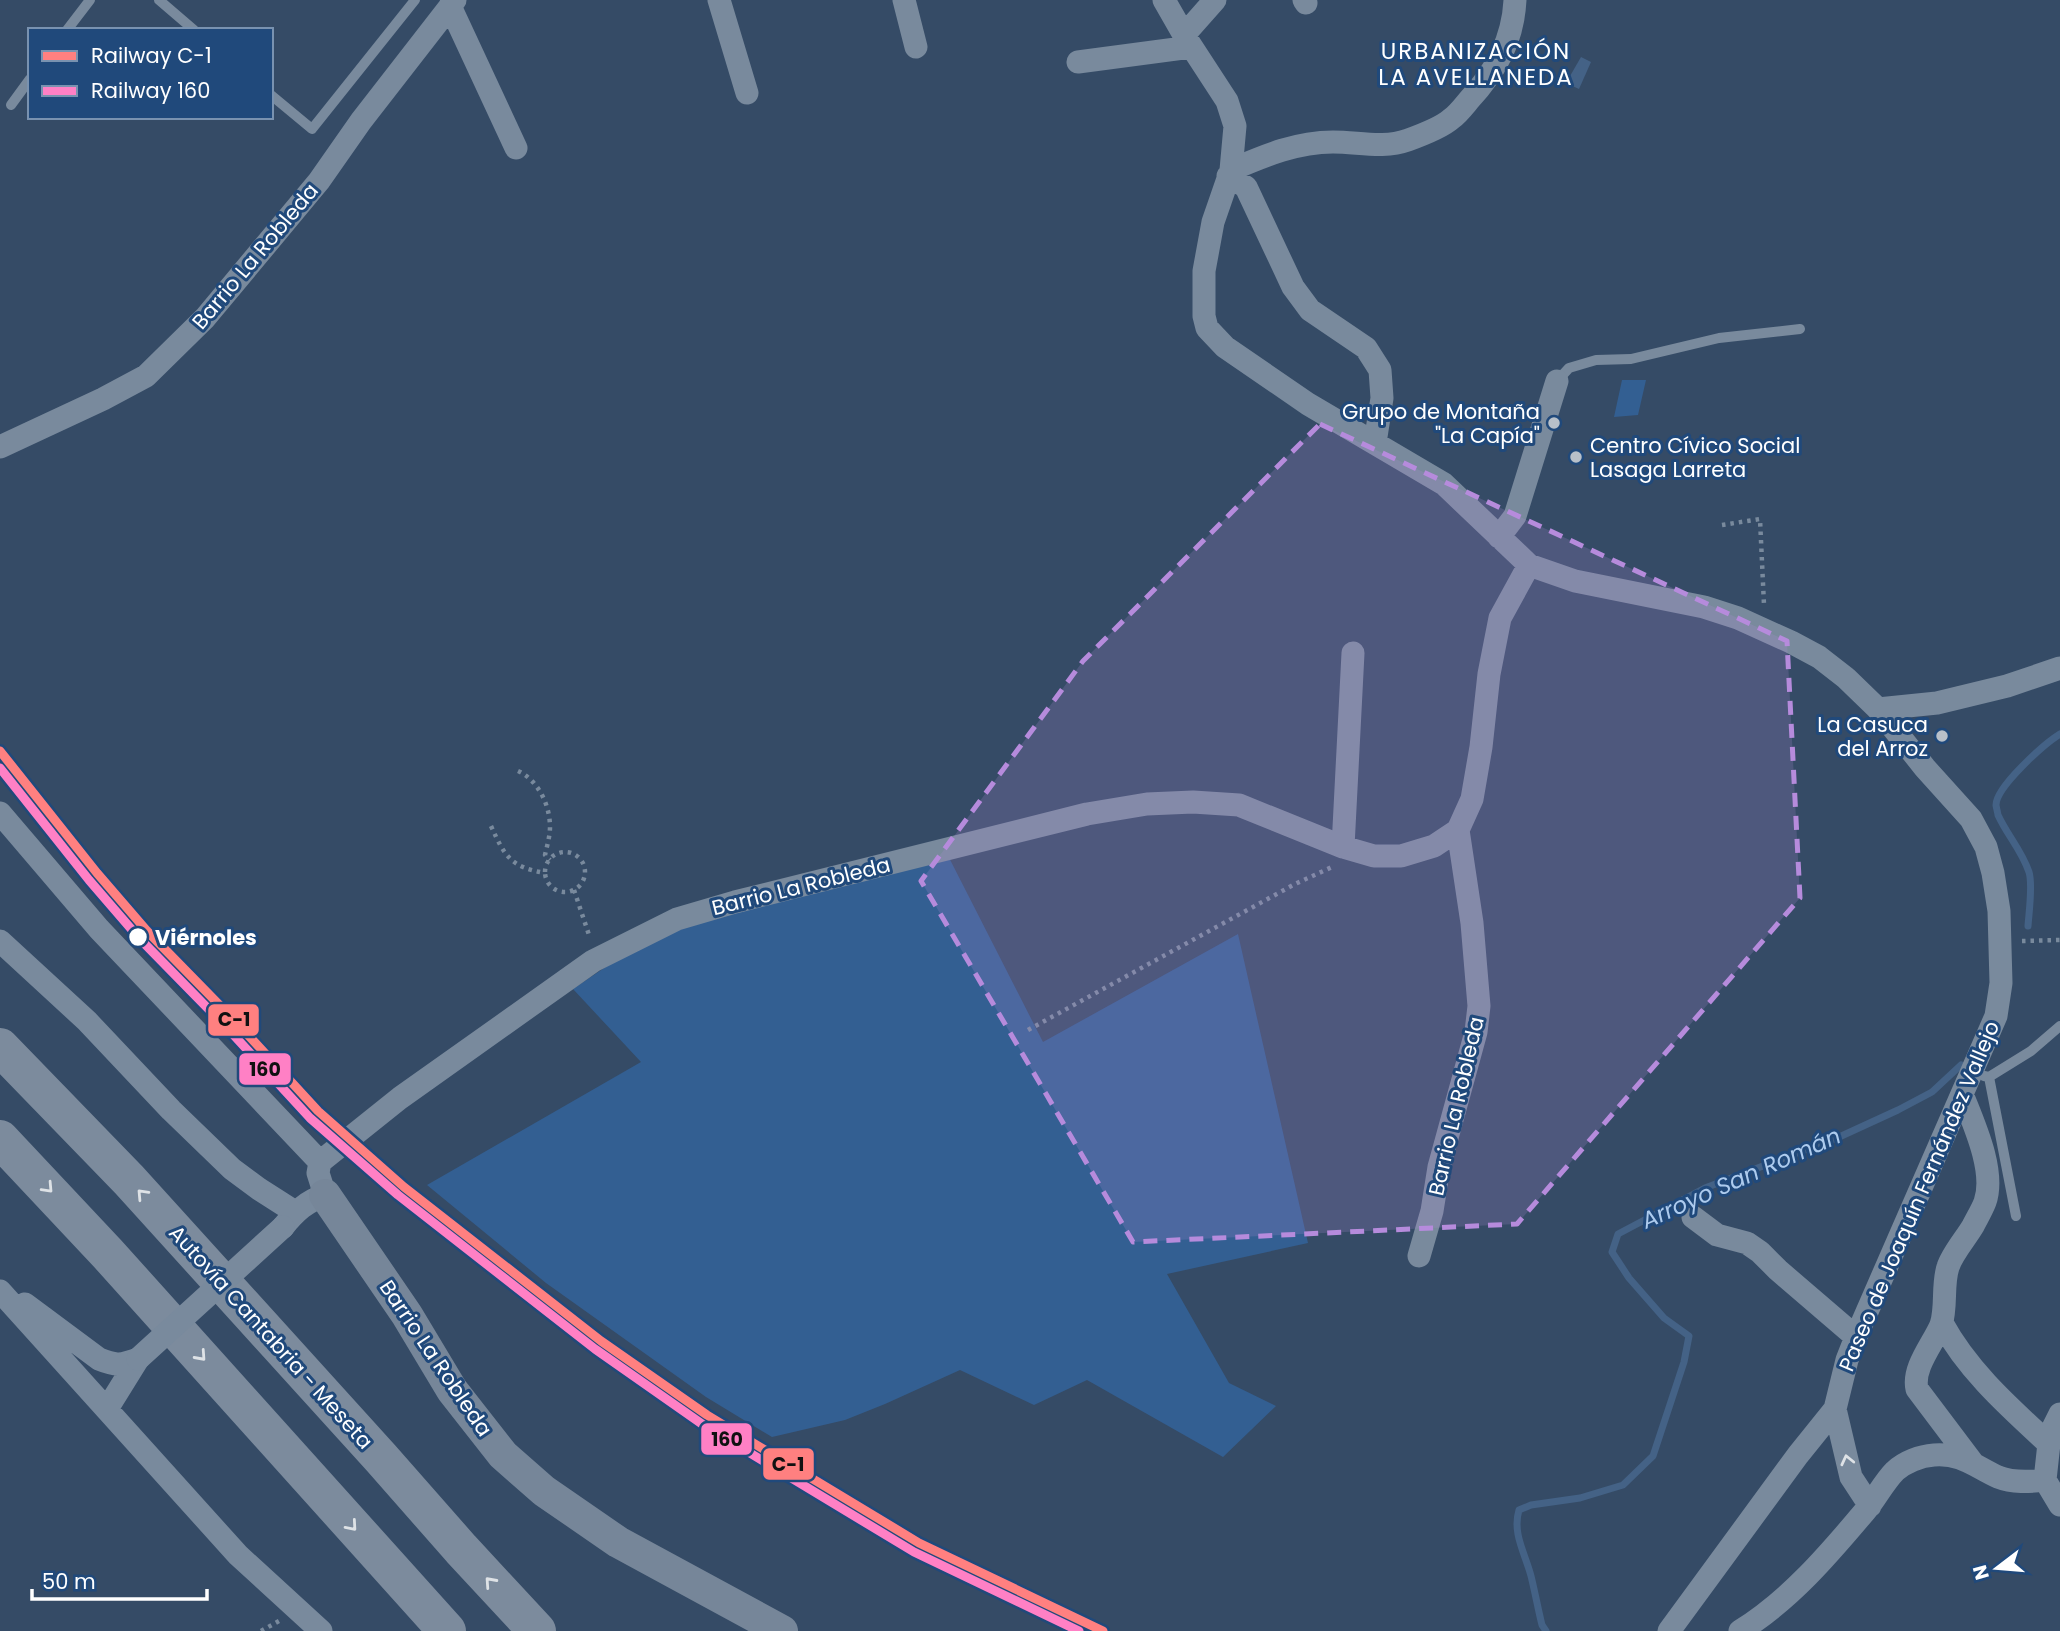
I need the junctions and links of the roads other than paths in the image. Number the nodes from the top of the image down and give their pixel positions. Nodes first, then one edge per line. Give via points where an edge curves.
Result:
1 (90, 0) edge
2 (159, 0) edge
3 (415, 0) edge
4 (719, 0) edge
5 (904, 0) edge
6 (1164, 0) edge
7 (1215, 0) edge
8 (1515, 0) edge
9 (452, 3) edge
10 (69, 28) edge
11 (192, 28) edge
12 (1188, 41) junction
13 (916, 47) dead end
14 (1079, 62) dead end
15 (28, 82) edge
16 (747, 93) dead end
17 (273, 97) edge
18 (11, 105) dead end
19 (516, 148) dead end
20 (1230, 173) junction
21 (1800, 328) dead end
22 (1557, 380) joint
23 (1375, 443) junction
24 (0, 447) edge
25 (1499, 537) junction
26 (1529, 565) junction
27 (1353, 653) dead end
28 (2060, 668) edge
29 (1878, 709) junction
30 (0, 813) edge
31 (1458, 830) junction
32 (1340, 856) junction
33 (0, 941) edge
34 (2060, 1026) edge
35 (0, 1047) edge
36 (1980, 1075) junction
37 (1962, 1094) junction
38 (0, 1139) edge
39 (320, 1162) junction
40 (326, 1195) junction
41 (2016, 1216) dead end
42 (1693, 1217) dead end
43 (289, 1219) junction
44 (1419, 1256) dead end
45 (0, 1285) edge
46 (0, 1291) edge
47 (1942, 1323) junction
48 (1856, 1337) junction
49 (138, 1359) junction
50 (107, 1409) junction
51 (1835, 1409) junction
52 (2060, 1414) edge
53 (2049, 1444) junction
54 (1972, 1462) junction
55 (2045, 1480) junction
56 (2060, 1505) edge
57 (1870, 1506) junction
58 (321, 1631) edge
59 (447, 1631) edge
60 (537, 1631) edge
61 (782, 1631) edge
62 (1669, 1631) edge
63 (1740, 1631) edge

1 - 10 lane
2 - 11 lane
3 - 17 lane via 312,130
4 - 16 street
5 - 13 street
6 - 12 street, Paseo de Joaquín Fernández Vallejo
7 - 12 street
8 - 20 street via 1514,18 1498,64 1451,120 1407,140 1379,146 1332,142 1282,149
9 - 19 street
9 - 24 street, Barrio La Robleda via 319,181 188,335 146,376
12 - 14 street
12 - 20 street, Paseo de Joaquín Fernández Vallejo via 1227,101 1235,126
15 - 18 lane
20 - 23 street via 1246,187 1293,287 1310,310 1366,348 1380,370 1382,398
20 - 23 street, Paseo de Joaquín Fernández Vallejo via 1213,222 1204,271 1207,328 1224,347
21 - 22 lane via 1719,338 1631,359 1596,360 1569,368
22 - 25 street via 1516,516
23 - 25 street, Paseo de Joaquín Fernández Vallejo via 1444,484
25 - 26 street, Paseo de Joaquín Fernández Vallejo
26 - 29 street, Paseo de Joaquín Fernández Vallejo via 1575,581 1738,618 1819,657
26 - 31 street via 1500,618 1472,799
27 - 32 street
28 - 29 street via 1937,703
29 - 36 street, Paseo de Joaquín Fernández Vallejo via 1972,819 1986,847 2000,911 2001,983
30 - 39 street via 99,929
31 - 32 street, Barrio La Robleda via 1434,846 1401,856
31 - 44 street, Barrio La Robleda via 1479,1006
32 - 39 street, Barrio La Robleda via 1239,805 1147,804 1087,814 677,919 593,961 400,1098
33 - 43 street
34 - 36 lane via 2031,1051
60 -> 35 highway, Autovía Cantabria - Meseta via 146,1199
36 - 37 street, Paseo de Joaquín Fernández Vallejo
36 - 41 lane
37 - 47 street via 1978,1136 1988,1185 1986,1200 1948,1266
37 - 48 street, Paseo de Joaquín Fernández Vallejo
38 -> 59 highway
39 - 40 street, Barrio La Robleda via 318,1173
40 - 43 street via 314,1198
40 - 61 street, Barrio La Robleda via 452,1390 503,1455 544,1491 618,1542
42 - 48 street via 1717,1235 1760,1252
43 - 49 street, bridge
45 - 49 street via 99,1359 122,1365
46 - 50 street
47 - 53 street via 1954,1346 1987,1385
47 - 54 street via 1915,1382
48 - 51 street, Paseo de Joaquín Fernández Vallejo
49 - 50 street
50 - 58 street via 238,1555
57 -> 51 street via 1851,1477
51 - 62 street, Paseo de Joaquín Fernández Vallejo
52 - 53 street
53 - 55 street
54 - 55 street via 2000,1478
54 - 57 street via 1955,1455 1913,1460 1895,1472
55 - 56 street
57 - 63 street via 1820,1565 1759,1620

